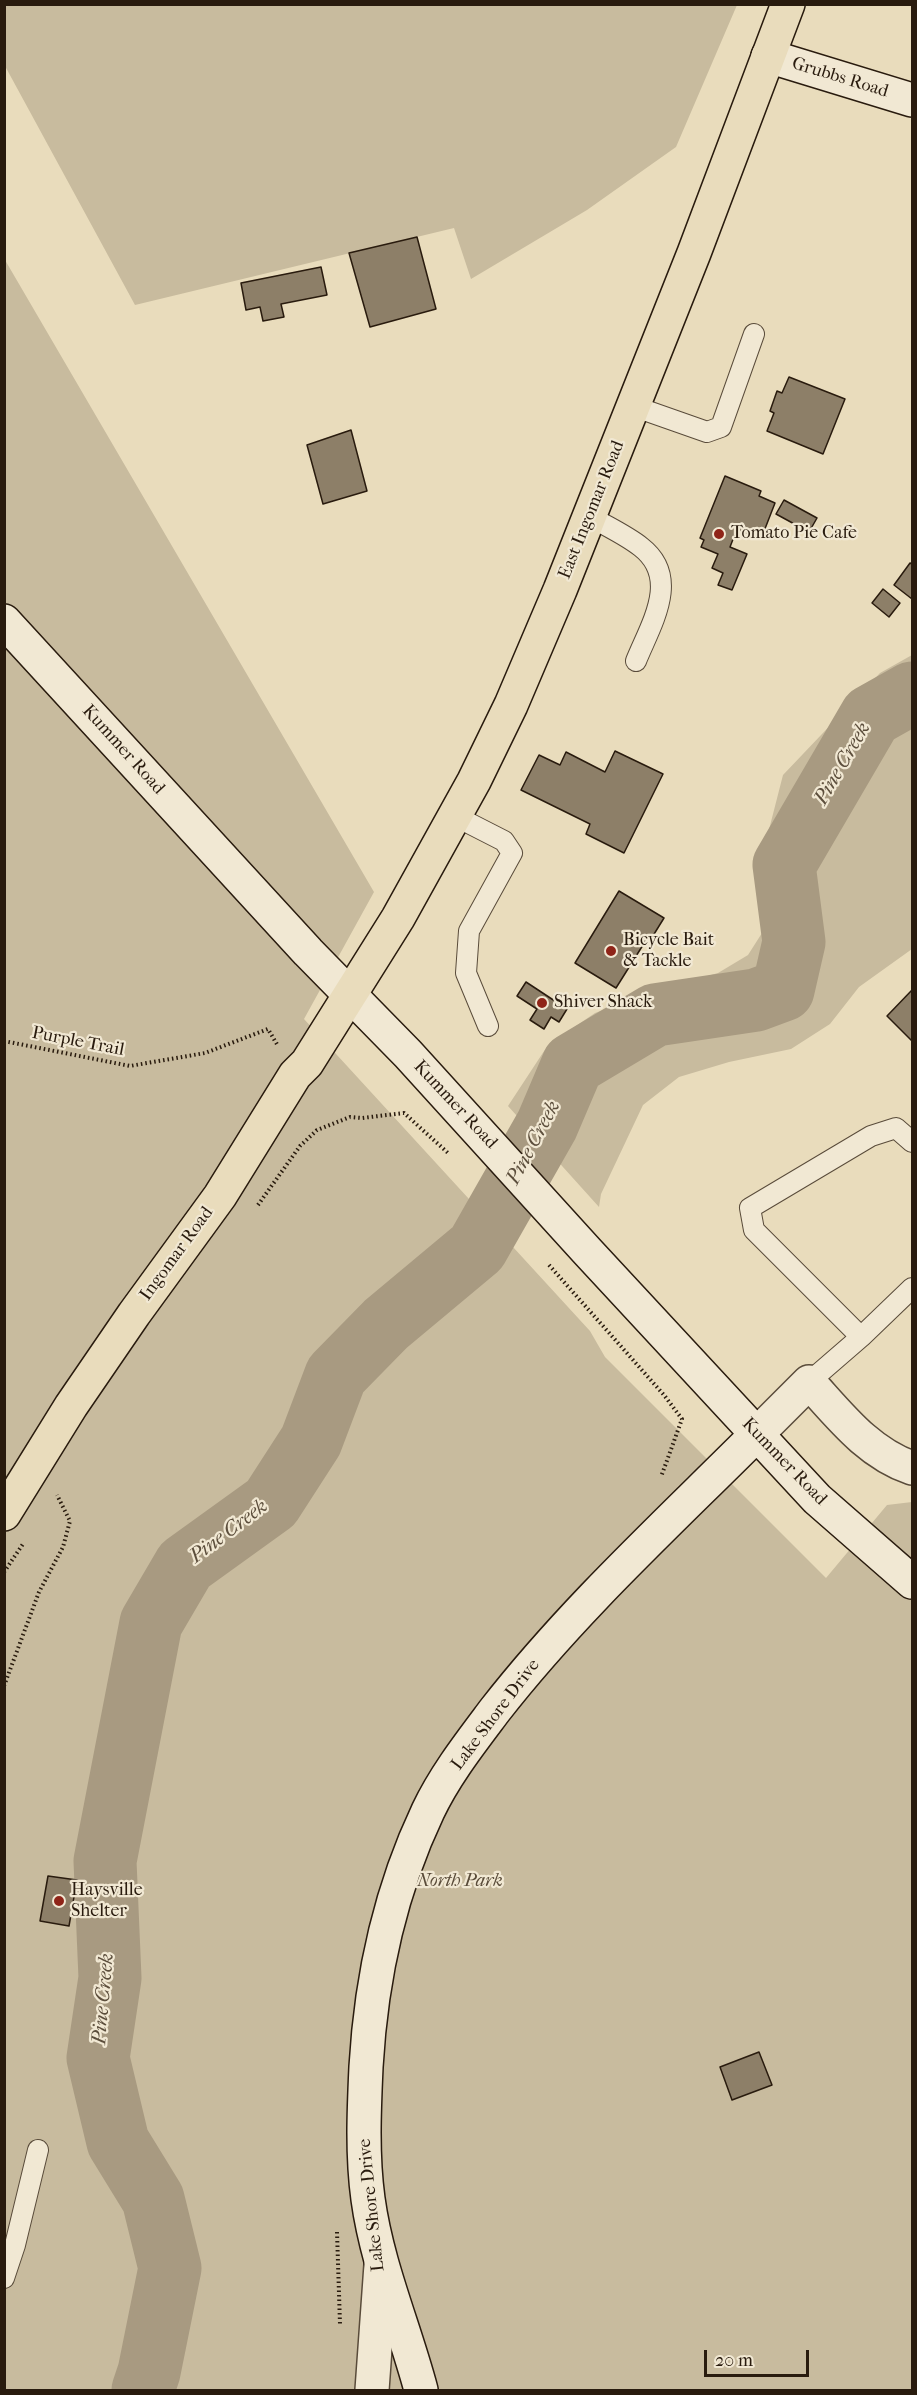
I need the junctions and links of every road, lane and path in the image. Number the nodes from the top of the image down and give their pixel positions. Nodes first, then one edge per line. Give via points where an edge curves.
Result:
1 (788, 4) edge
2 (768, 56) junction
3 (912, 100) edge
4 (754, 333) dead end
5 (633, 406) junction
6 (589, 516) junction
7 (4, 621) edge
8 (636, 660) dead end
9 (455, 816) junction
10 (350, 995) junction
11 (488, 1026) dead end
12 (4, 1041) edge
13 (295, 1075) junction
14 (912, 1142) edge
15 (451, 1156) dead end
16 (254, 1211) dead end
17 (912, 1288) edge
18 (861, 1337) junction
19 (809, 1382) junction
20 (757, 1434) junction
21 (912, 1468) edge
22 (50, 1502) dead end
23 (4, 1514) edge
24 (25, 1541) dead end
25 (4, 1572) edge
26 (912, 1582) edge
27 (4, 1686) edge
28 (38, 2150) dead end
29 (381, 2265) junction
30 (4, 2278) edge
31 (372, 2391) edge
32 (421, 2391) edge

1 - 2 main road, East Ingomar Road
2 - 3 street, Grubbs Road
2 - 5 main road, East Ingomar Road
4 - 5 lane via 720,427 706,432
5 - 6 main road, East Ingomar Road
6 - 8 lane via 642,547 659,568 662,598
6 - 9 main road, East Ingomar Road via 511,705
7 - 10 street, Kummer Road
9 - 10 main road, East Ingomar Road
9 - 11 lane via 504,841 512,853 469,932 466,973
10 - 13 main road, Ingomar Road via 307,1063
10 - 20 street, Kummer Road
12 - 13 path, Purple Trail via 130,1066 206,1053 268,1029
13 - 23 main road, Ingomar Road via 220,1196 83,1388
14 - 18 lane via 896,1128 871,1136 750,1208 754,1230
15 - 16 path via 404,1113 350,1117 317,1130 300,1146
17 - 18 lane
18 - 19 lane
19 - 20 street, Lake Shore Drive
19 - 21 street via 864,1441 880,1454
20 - 26 street, Kummer Road via 817,1499
20 - 29 street, Lake Shore Drive via 596,1594 520,1678 469,1745 429,1808 405,1863 381,1949 369,2015 364,2126 368,2198
22 - 27 path via 56,1492 70,1521 63,1547 39,1592
24 - 25 path
28 - 30 lane
29 - 31 street, Lake Shore Drive
29 - 32 street

